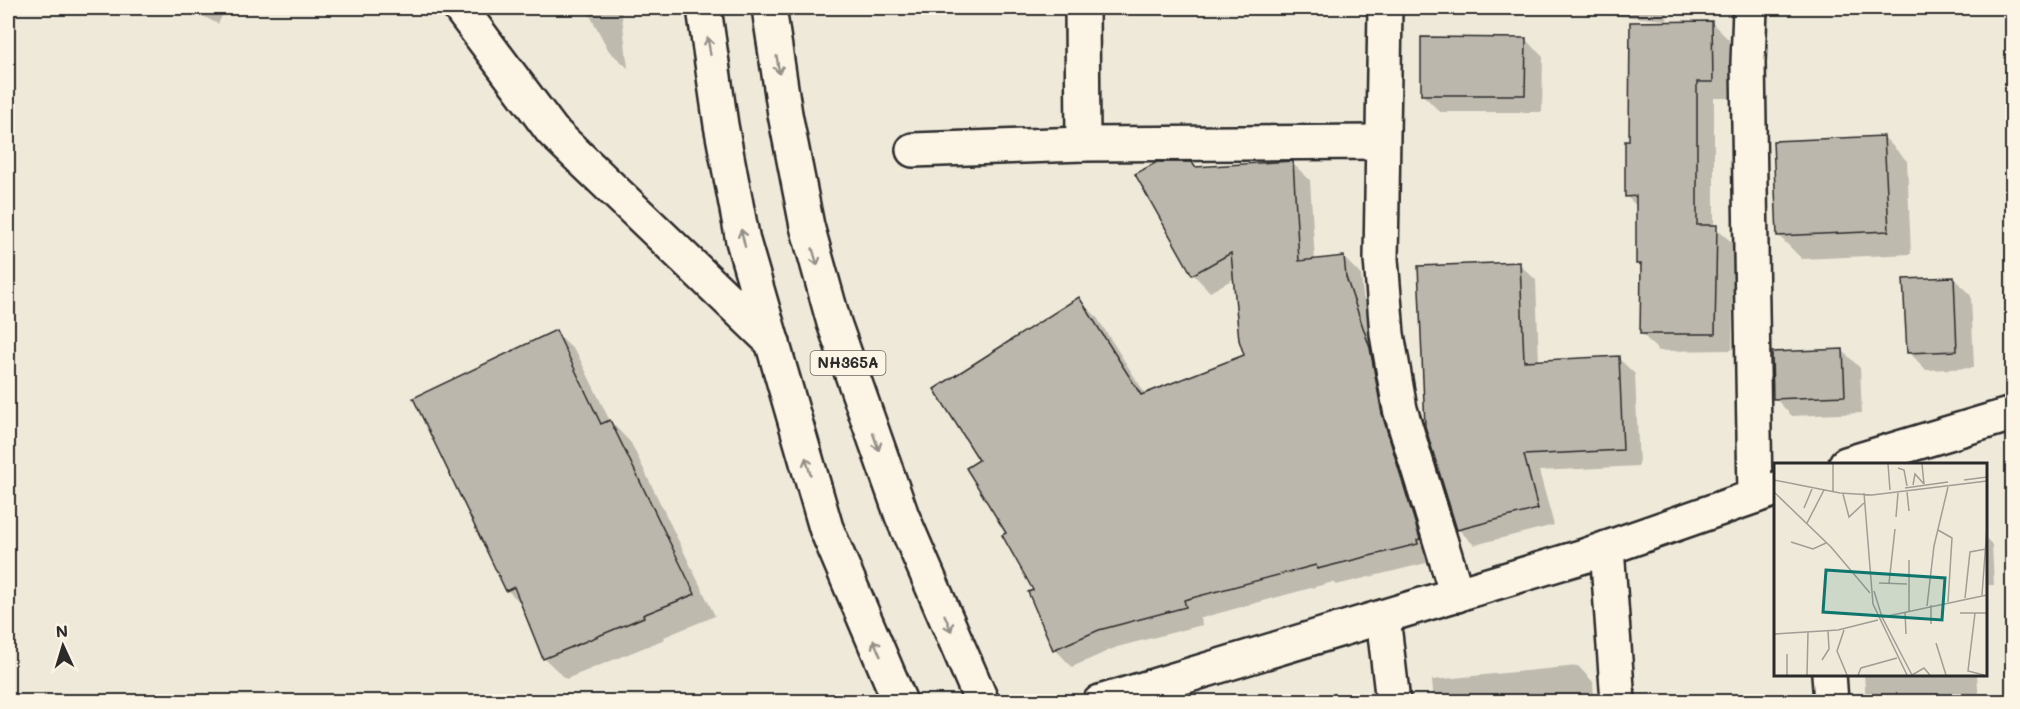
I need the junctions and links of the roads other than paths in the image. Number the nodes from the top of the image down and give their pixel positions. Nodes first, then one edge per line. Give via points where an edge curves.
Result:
1 (460, 8) edge
2 (704, 8) edge
3 (769, 8) edge
4 (1082, 8) edge
5 (1385, 8) edge
6 (1750, 8) edge
7 (1382, 142) junction
8 (1083, 144) junction
9 (913, 150) dead end
10 (773, 343) junction
11 (2013, 414) edge
12 (1853, 463) edge
13 (1765, 493) edge
14 (1607, 548) junction
15 (1457, 595) junction
16 (1383, 617) junction
17 (1829, 676) edge
18 (900, 702) edge
19 (982, 702) edge
20 (1100, 702) edge
21 (1393, 702) edge
22 (1618, 702) edge
23 (1831, 702) edge

1 - 10 main road via 552,131
10 -> 2 main road via 743,241
3 -> 19 main road, NH365A via 807,226 834,323 902,516
4 - 8 main road
5 - 7 main road
6 - 13 main road via 1748,63
7 - 8 main road
7 - 15 main road via 1381,259 1387,334 1400,409
8 - 9 main road
18 -> 10 main road via 826,528
11 - 12 main road
13 - 14 main road
14 - 15 main road
14 - 22 main road
15 - 16 main road
16 - 20 main road
16 - 21 main road
17 - 23 main road

